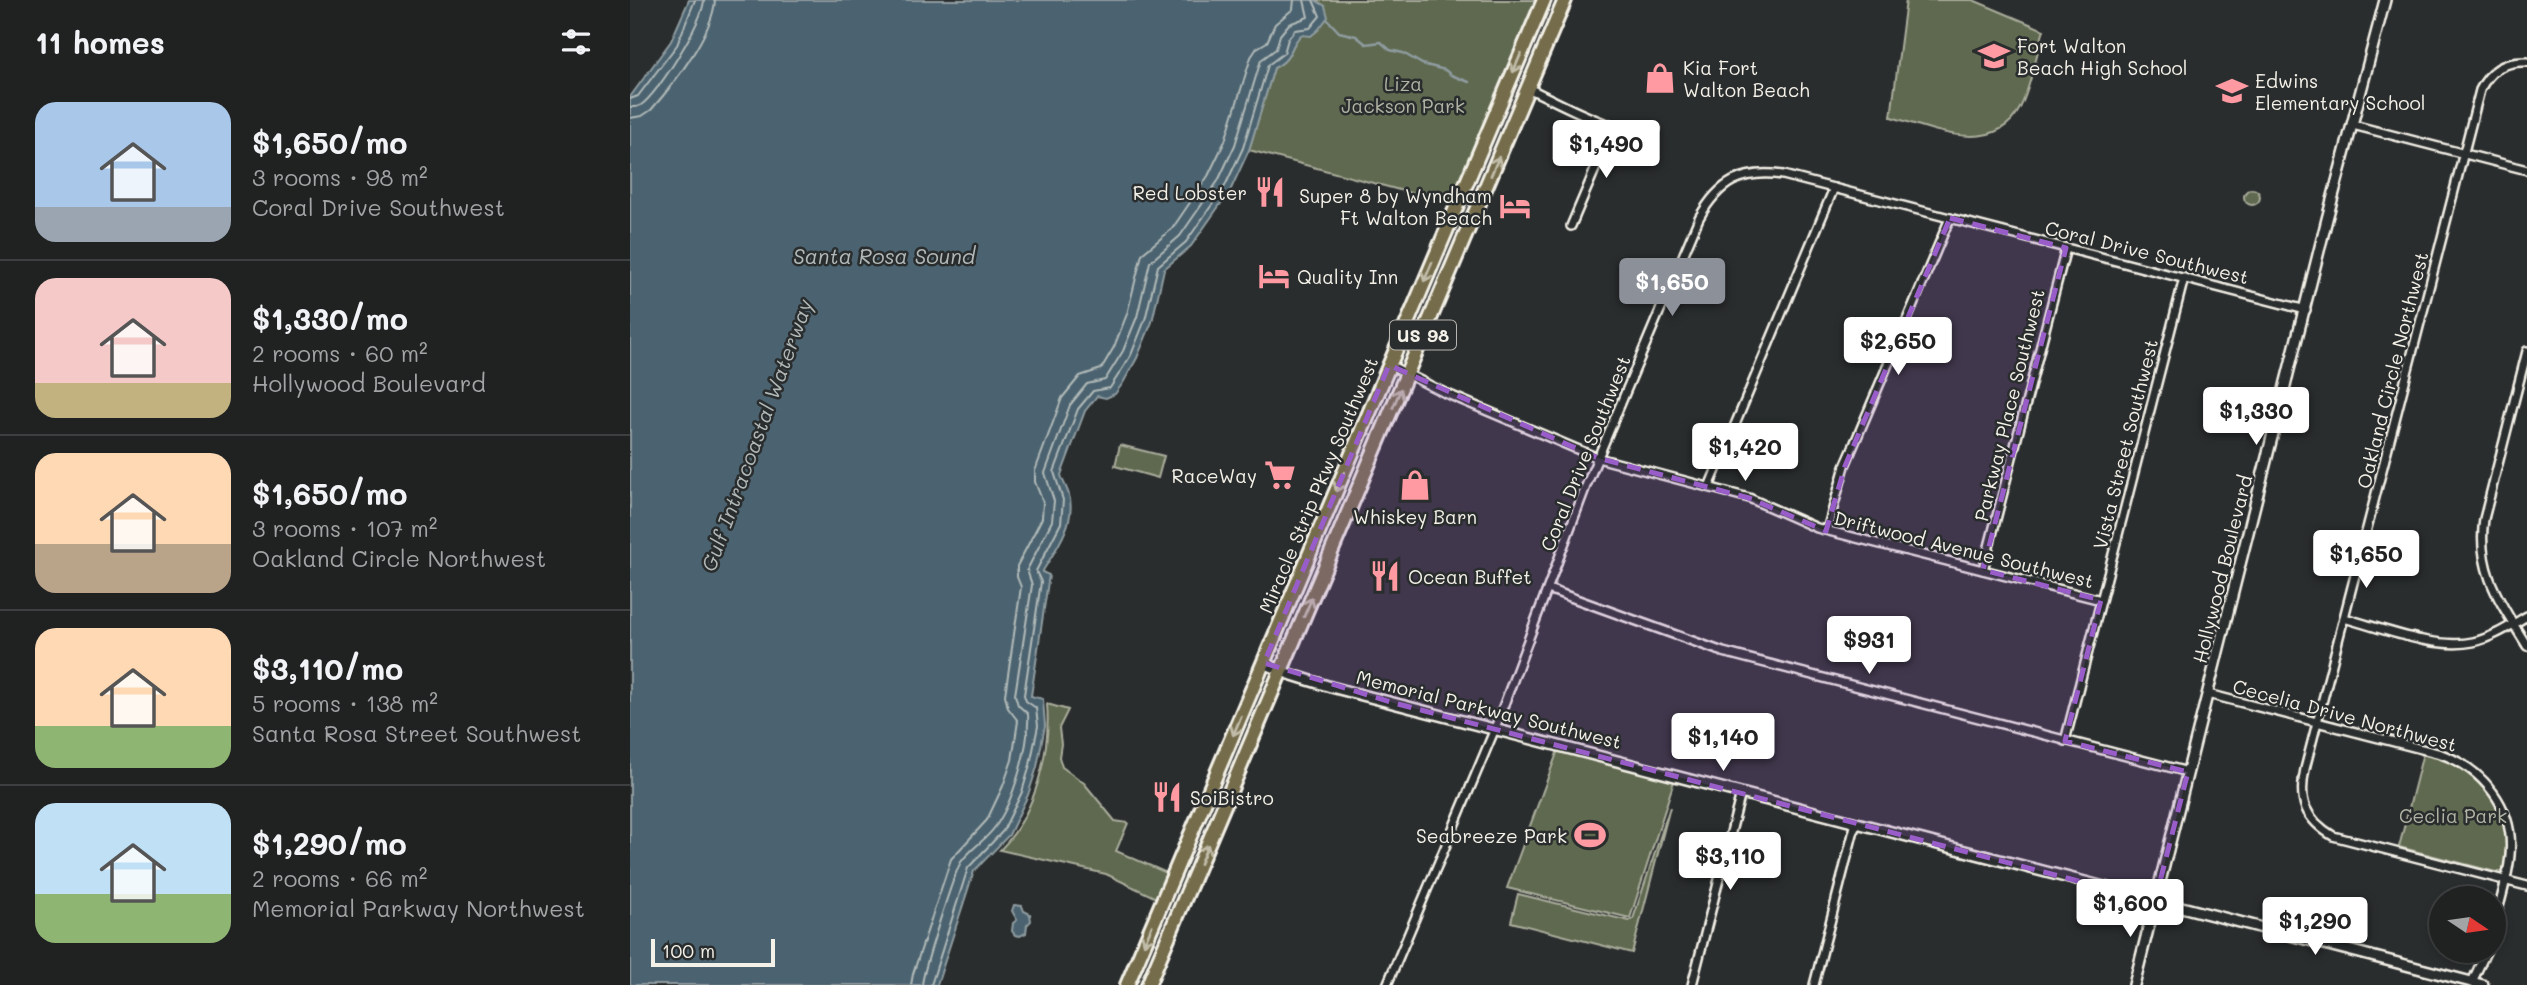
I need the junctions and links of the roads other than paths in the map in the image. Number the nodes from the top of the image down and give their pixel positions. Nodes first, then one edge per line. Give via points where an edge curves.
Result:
1 (1544, 0) edge
2 (1565, 0) edge
3 (2385, 0) edge
4 (2527, 62) edge
5 (1528, 88) junction
6 (1610, 124) junction
7 (2353, 125) junction
8 (1656, 129) dead end
9 (2464, 154) junction
10 (2527, 170) edge
11 (1835, 188) junction
12 (1950, 218) junction
13 (1571, 226) dead end
14 (2066, 248) junction
15 (2184, 278) junction
16 (2306, 310) junction
17 (2527, 351) edge
18 (1389, 365) junction
19 (1407, 374) junction
20 (1598, 458) junction
21 (1709, 487) junction
22 (1826, 530) junction
23 (1983, 570) junction
24 (1548, 589) junction
25 (2101, 600) junction
26 (2527, 616) edge
27 (2344, 618) junction
28 (2514, 624) junction
29 (2527, 646) edge
30 (1264, 663) junction
31 (1282, 670) junction
32 (2208, 694) junction
33 (2317, 722) junction
34 (1495, 729) junction
35 (2065, 741) junction
36 (2188, 772) junction
37 (1741, 793) junction
38 (1856, 822) junction
39 (2505, 880) junction
40 (2504, 886) edge
41 (2527, 886) edge
42 (2155, 901) junction
43 (2480, 963) edge
44 (2468, 983) edge
45 (1127, 985) edge
46 (1148, 985) edge
47 (1387, 985) edge
48 (1692, 985) edge
49 (1814, 985) edge
50 (2134, 985) edge
51 (2483, 985) edge

1 -> 18 highway, Miracle Strip Pkwy Southwest / US 98
2 - 5 highway, Miracle Strip Pkwy Southwest / US 98
3 - 7 street, Hollywood Boulevard
4 - 9 street, Oakland Circle Northwest via 2500,67 2484,82
5 - 6 street
19 -> 5 highway, Miracle Strip Pkwy Southwest / US 98
6 - 8 street via 1645,132
6 - 13 street
7 - 9 street
7 - 16 street, Hollywood Boulevard
9 - 10 street
9 - 27 street, Oakland Circle Northwest
11 - 12 street, Coral Drive Southwest
11 - 20 street, Coral Drive Southwest via 1760,173 1731,181 1708,201
11 - 21 street
12 - 14 street, Coral Drive Southwest
12 - 22 street via 1845,466
14 - 15 street, Coral Drive Southwest
14 - 23 street, Parkway Place Southwest
15 - 16 street, Coral Drive Southwest
15 - 25 street, Vista Street Southwest
16 - 32 street, Hollywood Boulevard
17 - 28 street via 2481,536 2487,574
18 - 19 street, Driftwood Avenue Southwest
18 -> 30 highway, Miracle Strip Pkwy Southwest / US 98
19 - 20 street, Driftwood Avenue Southwest
31 -> 19 highway, Miracle Strip Pkwy Southwest / US 98
20 - 21 street, Driftwood Avenue Southwest
20 - 24 street, Coral Drive Southwest
21 - 22 street, Driftwood Avenue Southwest
22 - 23 street, Driftwood Avenue Southwest
23 - 25 street, Driftwood Avenue Southwest
24 - 34 street, Coral Drive Southwest
24 - 35 street via 1723,652
25 - 35 street, Vista Street Southwest
26 - 28 street
27 - 28 street via 2449,643 2475,642
27 - 33 street, Oakland Circle Northwest
28 - 29 street
30 - 31 street, Memorial Parkway Southwest
30 -> 45 highway, Miracle Strip Pkwy Southwest / US 98
31 - 34 street, Memorial Parkway Southwest
46 -> 31 highway, Miracle Strip Pkwy Southwest / US 98
32 - 33 street, Cecelia Drive Northwest
32 - 36 street, Hollywood Boulevard
33 - 39 street, Cecelia Drive Northwest via 2441,754 2473,770 2493,791 2507,822 2510,856
33 - 39 street, Oakland Circle Northwest via 2302,792 2306,810 2320,828 2337,837
34 - 37 street, Memorial Parkway Southwest
34 - 47 street, Coral Drive Southwest
35 - 36 street
36 - 42 street, Hollywood Boulevard
37 - 38 street, Memorial Parkway Southwest
37 - 48 street
38 - 42 street, Memorial Parkway Southwest
38 - 49 street
39 - 40 street, Cecelia Drive Northwest
39 - 41 street, Oakland Circle Northwest
42 - 44 street, Memorial Parkway Southwest
42 - 50 street, Hollywood Boulevard
43 - 44 street
44 - 51 street, Memorial Parkway Southwest

